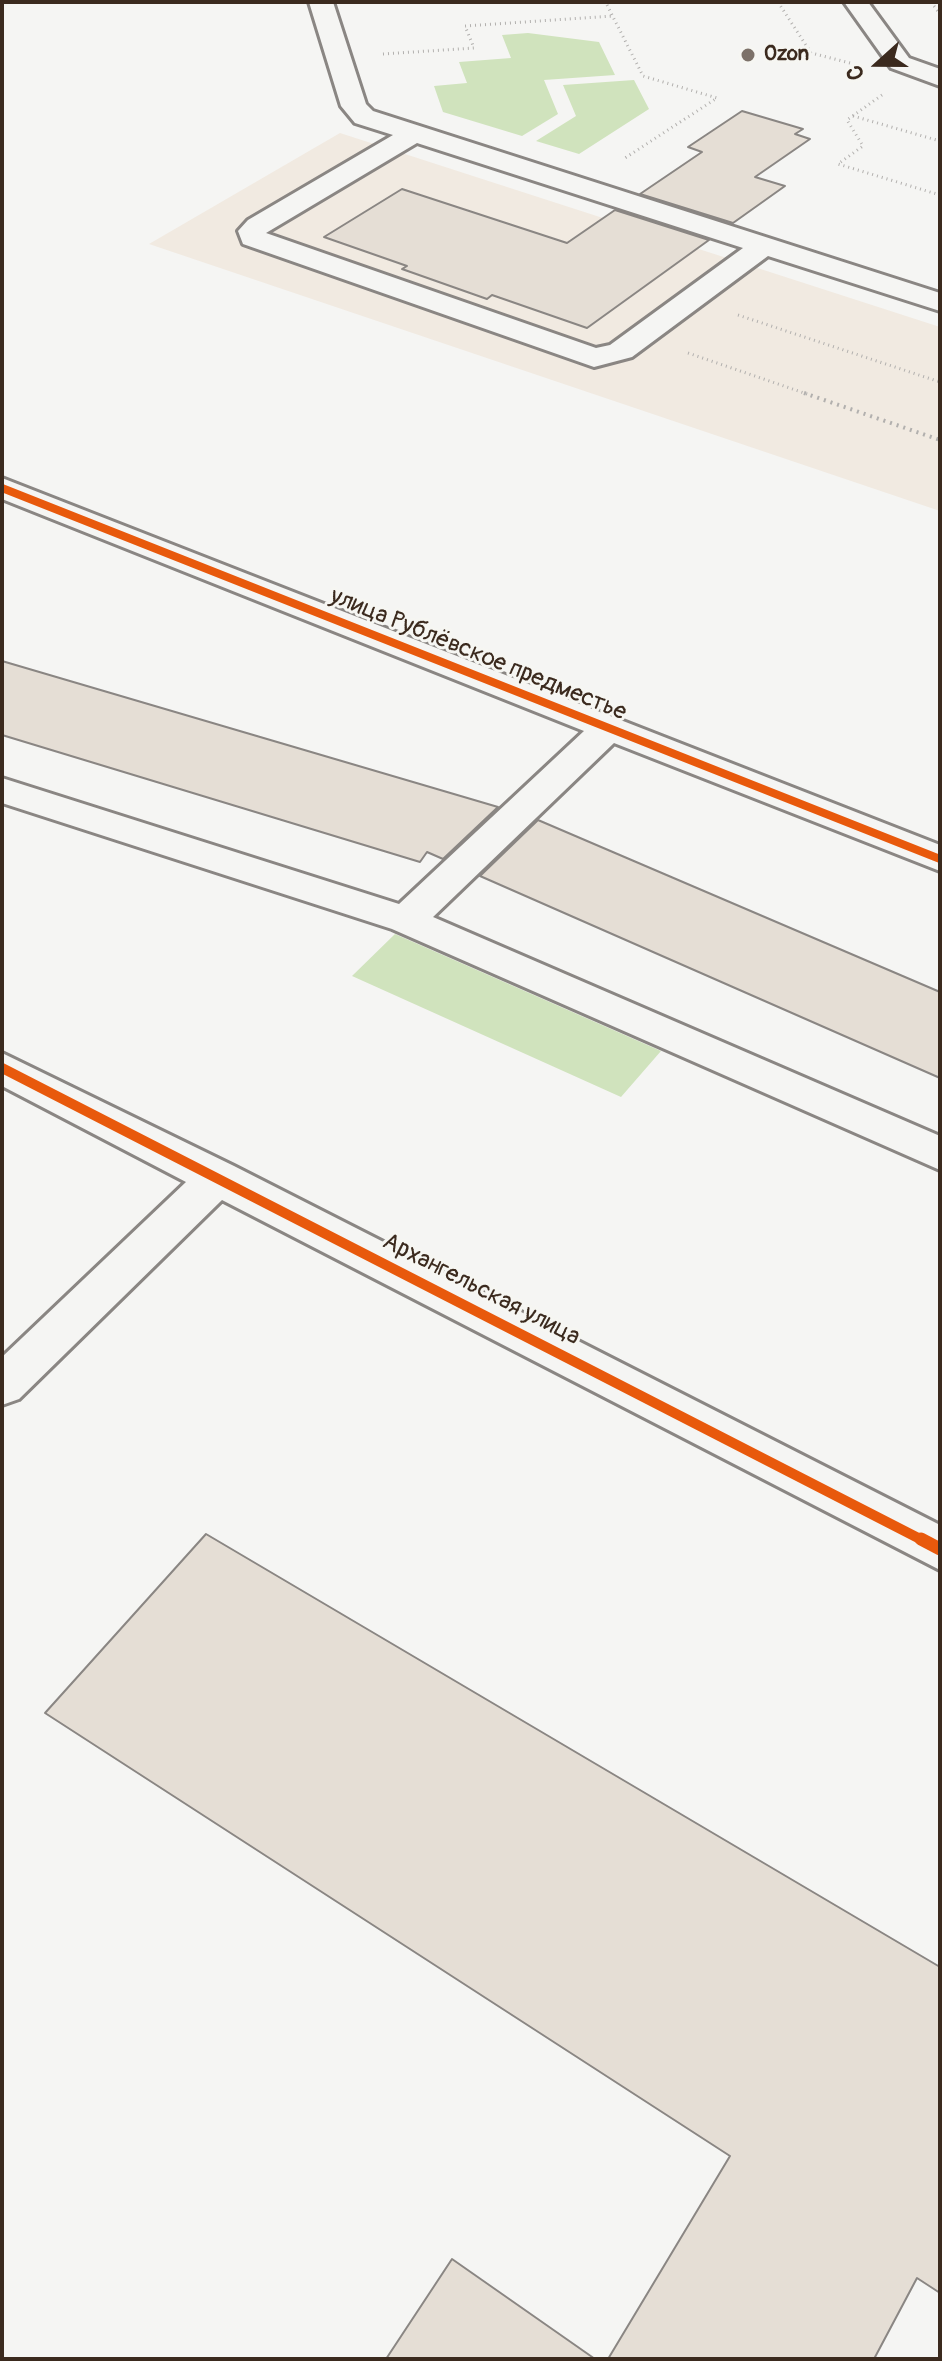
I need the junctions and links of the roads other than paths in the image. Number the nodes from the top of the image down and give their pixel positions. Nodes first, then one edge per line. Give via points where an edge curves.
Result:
1 (321, 2) edge
2 (856, 2) edge
3 (940, 78) edge
4 (413, 134) junction
5 (764, 246) junction
6 (940, 302) edge
7 (5, 492) edge
8 (609, 728) junction
9 (2, 790) edge
10 (940, 859) edge
11 (406, 920) junction
12 (2, 1068) edge
13 (940, 1154) edge
14 (218, 1177) junction
15 (2, 1386) edge
16 (940, 1549) edge

1 - 4 street via 357,113
2 - 3 street via 900,63
4 - 5 street
4 - 5 street via 258,226 253,238 581,356 609,357
5 - 6 street
7 - 8 street, улица Рублёвское предместье
8 - 10 street, улица Рублёвское предместье
8 - 11 street
9 - 11 street
11 - 13 street
12 - 14 street, Архангельская улица
14 - 15 street
14 - 16 street, Архангельская улица

